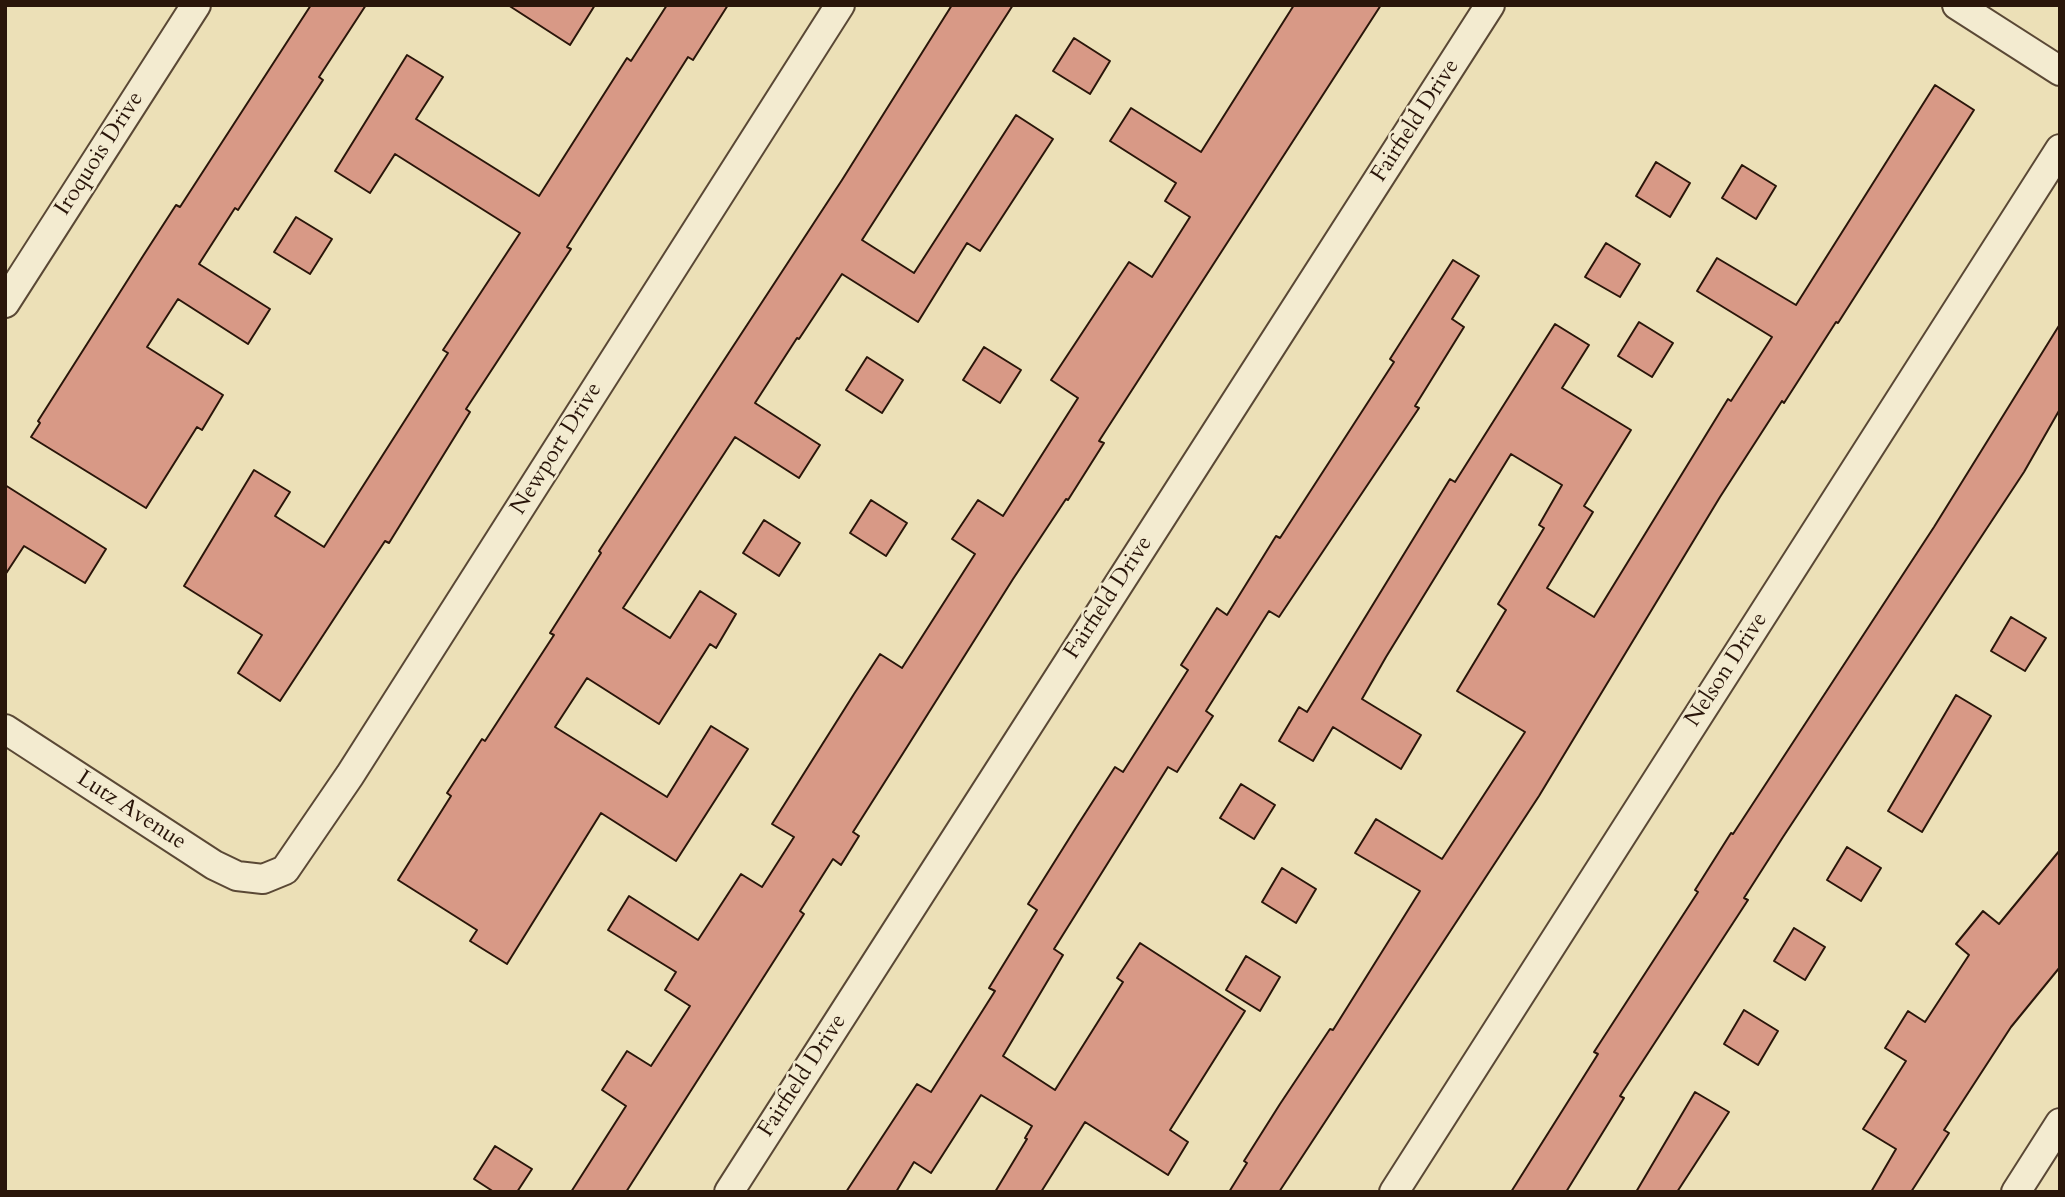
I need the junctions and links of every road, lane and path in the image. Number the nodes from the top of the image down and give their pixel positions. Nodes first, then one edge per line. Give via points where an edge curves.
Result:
1 (196, 5) edge
2 (840, 5) edge
3 (1490, 5) edge
4 (1958, 5) edge
5 (2060, 71) edge
6 (2060, 149) edge
7 (5, 303) edge
8 (5, 729) edge
9 (262, 879) joint
10 (2060, 1124) edge
11 (729, 1192) edge
12 (1394, 1192) edge
13 (2016, 1192) edge

1 - 7 street, Iroquois Drive
2 - 9 street, Newport Drive via 316,827 285,870
3 - 11 street, Fairfield Drive
4 - 5 street
6 - 12 street, Nelson Drive
8 - 9 street, Lutz Avenue via 214,865 237,876
10 - 13 street

